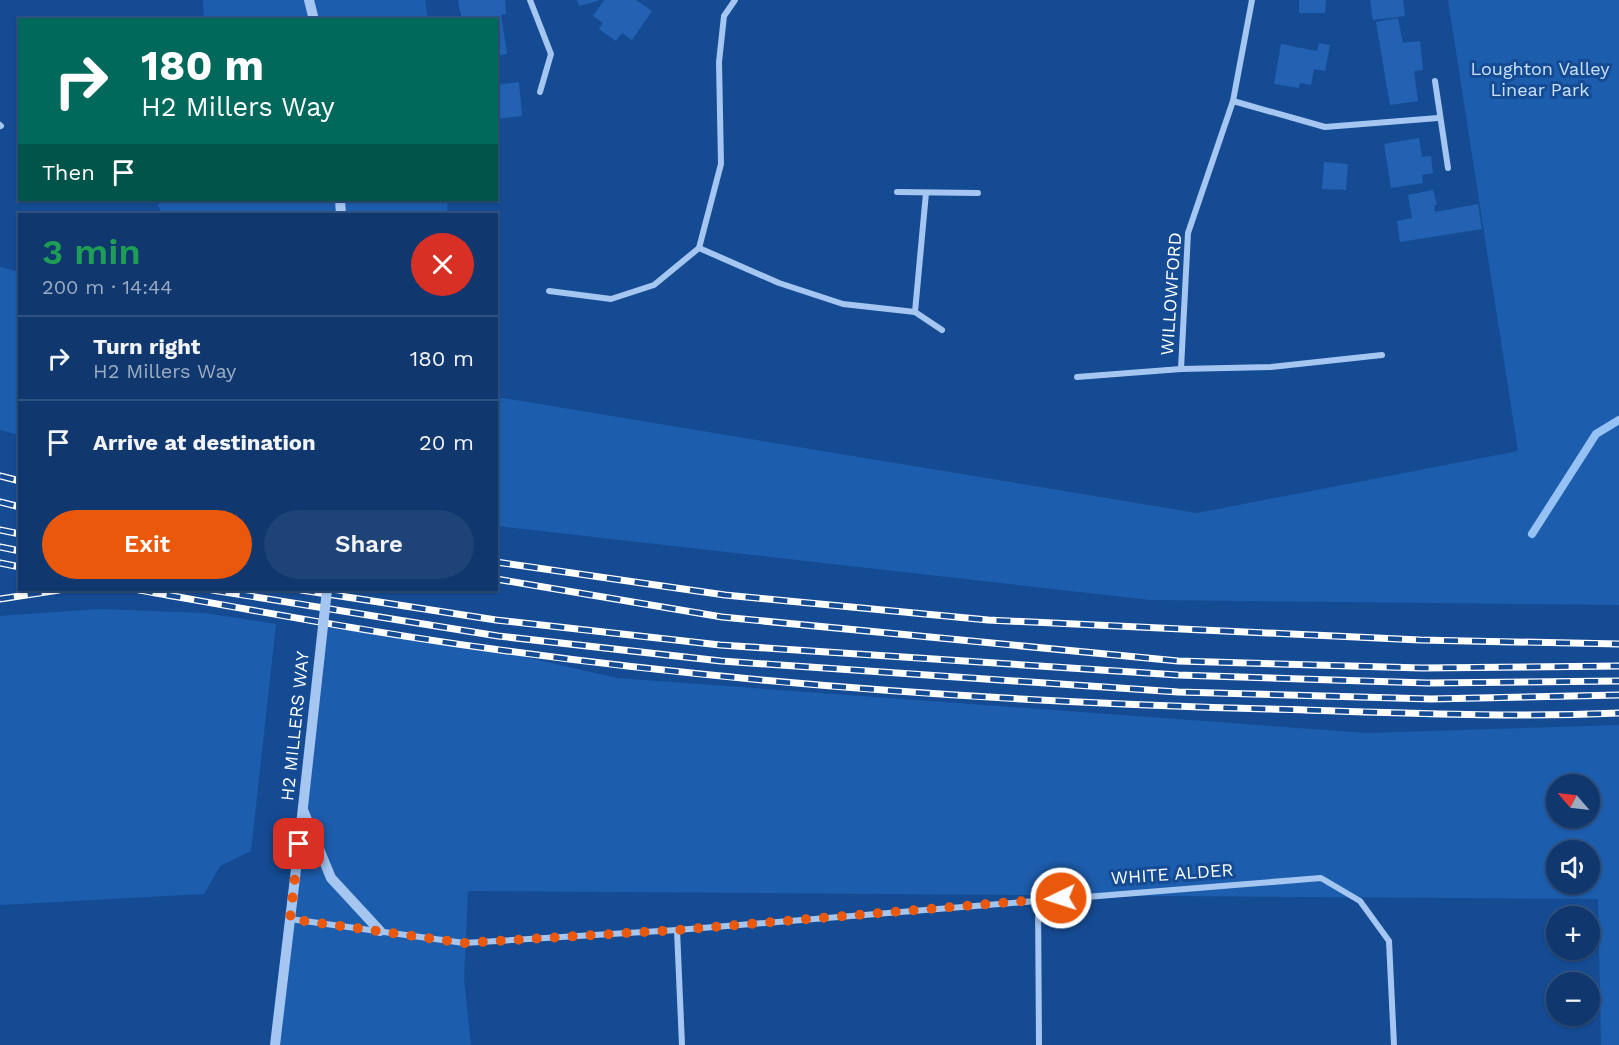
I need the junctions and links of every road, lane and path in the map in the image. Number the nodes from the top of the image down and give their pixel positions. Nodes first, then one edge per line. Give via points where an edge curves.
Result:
1 (309, 0) edge
2 (530, 0) edge
3 (735, 0) edge
4 (1252, 0) edge
5 (314, 18) edge
6 (1435, 81) dead end
7 (540, 92) dead end
8 (1233, 100) junction
9 (1438, 118) junction
10 (1448, 168) dead end
11 (897, 192) dead end
12 (926, 193) junction
13 (978, 194) dead end
14 (699, 248) junction
15 (549, 291) dead end
16 (915, 312) junction
17 (942, 330) dead end
18 (1382, 356) dead end
19 (1180, 369) junction
20 (1077, 377) dead end
21 (327, 591) edge
22 (302, 810) junction
23 (1038, 900) junction
24 (290, 919) junction
25 (677, 930) junction
26 (380, 932) junction
27 (275, 1045) edge
28 (682, 1045) edge
29 (1039, 1045) edge
30 (1394, 1045) edge

1 - 5 street
2 - 7 street via 551,54
3 - 14 street via 724,16 719,62 721,164
4 - 8 street, WILLOWFORD
6 - 9 street
8 - 9 street via 1325,127
8 - 19 street, WILLOWFORD via 1188,233
9 - 10 street
11 - 12 street
12 - 13 street
12 - 16 street
14 - 15 street via 654,285 611,299
14 - 16 street via 779,284 843,304
16 - 17 street
18 - 19 street, WILLOWFORD via 1271,367
19 - 20 street
21 - 22 street, H2 MILLERS WAY, bridge
22 - 24 street, H2 MILLERS WAY, bridge
22 - 26 street via 331,878
23 - 25 street, WHITE ALDER
23 - 29 street
23 - 30 street, WHITE ALDER via 1321,878 1360,901 1389,941
24 - 26 street, WHITE ALDER
24 - 27 street, H2 MILLERS WAY
25 - 26 street, WHITE ALDER via 464,943
25 - 28 street

